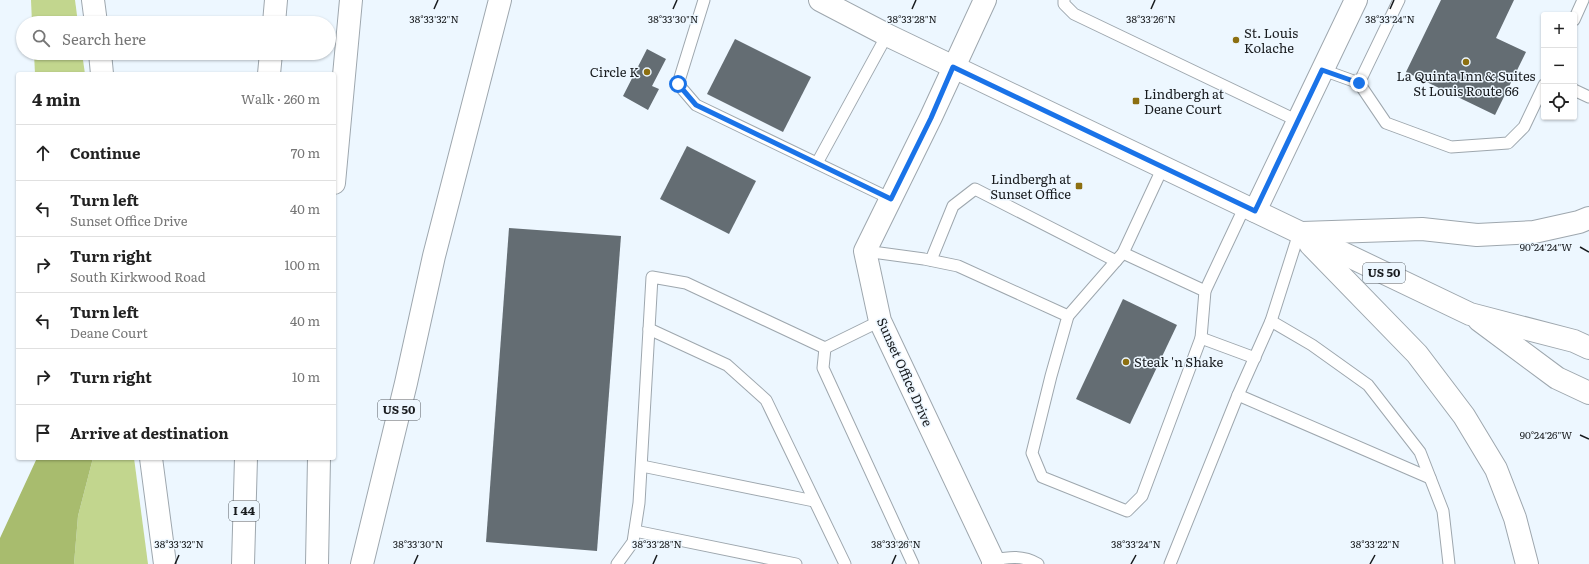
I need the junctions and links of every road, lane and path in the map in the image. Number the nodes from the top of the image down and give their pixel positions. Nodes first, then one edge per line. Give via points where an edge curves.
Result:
1 (93, 0) edge
2 (276, 0) edge
3 (351, 0) edge
4 (500, 0) edge
5 (704, 0) edge
6 (984, 0) edge
7 (1064, 0) edge
8 (1356, 0) edge
9 (1399, 0) edge
10 (1583, 0) edge
11 (830, 2) edge
12 (1577, 13) edge
13 (95, 16) edge
14 (275, 16) edge
15 (887, 35) junction
16 (101, 60) edge
17 (270, 60) edge
18 (953, 67) junction
19 (1322, 70) junction
20 (102, 72) edge
21 (269, 72) edge
22 (1359, 83) junction
23 (1541, 91) edge
24 (1577, 91) edge
25 (1589, 97) edge
26 (1298, 121) junction
27 (336, 161) edge
28 (817, 163) junction
29 (1163, 167) junction
30 (891, 199) junction
31 (1250, 209) junction
32 (1589, 218) edge
33 (1299, 233) junction
34 (865, 251) junction
35 (1120, 257) junction
36 (931, 260) junction
37 (1205, 291) junction
38 (1470, 314) junction
39 (1068, 316) junction
40 (880, 321) junction
41 (1271, 322) junction
42 (649, 329) junction
43 (1201, 338) junction
44 (825, 348) junction
45 (1589, 348) edge
46 (1255, 358) junction
47 (1589, 393) edge
48 (1238, 395) junction
49 (151, 460) edge
50 (246, 460) edge
51 (319, 460) edge
52 (642, 466) junction
53 (1430, 478) junction
54 (814, 501) junction
55 (635, 531) junction
56 (993, 562) edge
57 (165, 564) edge
58 (243, 564) edge
59 (317, 564) edge
60 (362, 564) edge
61 (618, 564) edge
62 (796, 564) edge
63 (845, 564) edge
64 (913, 564) edge
65 (1038, 564) edge
66 (1170, 564) edge
67 (1449, 564) edge
68 (1527, 564) edge

1 - 13 main road
2 - 14 main road
3 - 27 main road
4 - 60 main road, US 50 via 434,256
5 - 28 lane via 678,84 696,105
6 - 18 main road
7 - 26 lane via 1064,4 1074,14
8 - 19 main road
9 - 22 lane
10 - 12 lane
11 - 15 main road, US 50
15 - 18 main road, US 50
15 - 28 lane
16 - 20 main road
17 - 21 main road
18 - 29 main road, US 50
18 - 30 main road
19 - 22 lane
19 - 26 main road
22 - 23 lane via 1386,123 1451,147 1508,143 1524,127
24 - 25 lane
26 - 31 main road
28 - 30 lane
29 - 31 main road, US 50
29 - 35 lane
30 - 34 main road
31 - 33 main road, US 50
31 - 37 lane
32 - 33 main road via 1534,232 1477,235 1422,229
33 - 38 main road, US 50
33 - 41 lane
33 - 68 main road via 1417,354 1464,416 1496,469 1515,518
34 - 36 lane
34 - 40 main road, Sunset Office Drive
35 - 36 lane via 975,189 953,206
35 - 37 lane
35 - 39 lane
36 - 39 lane via 958,266
37 - 43 lane
38 - 45 main road, US 50 via 1574,341
38 - 47 main road, US 50 via 1557,378
39 - 43 lane via 1032,453 1042,477 1127,511 1142,496
40 - 44 lane
40 - 56 main road, Sunset Office Drive
41 - 46 lane
41 - 53 lane via 1312,345 1368,385 1420,452
42 - 44 lane via 652,277 686,283
42 - 52 lane
42 - 54 lane via 727,365 766,400
43 - 46 lane
44 - 64 lane via 823,368
46 - 48 lane
48 - 53 lane
48 - 66 lane
49 - 57 main road
50 - 58 main road, I 44
51 - 59 main road
52 - 54 lane
52 - 55 lane
53 - 67 lane via 1443,511
54 - 63 lane
55 - 61 lane via 633,542
55 - 62 lane
56 - 65 lane via 1013,556

